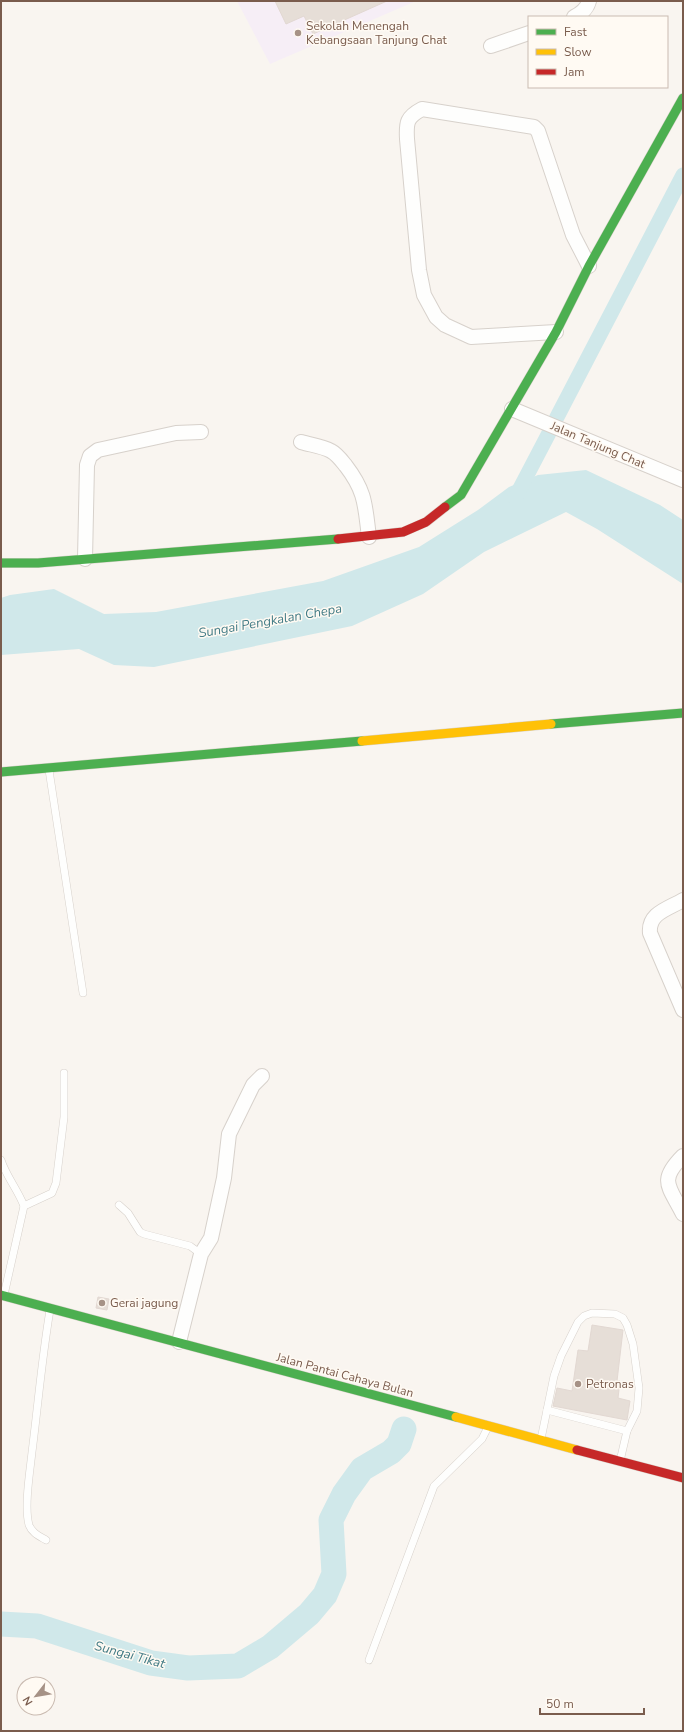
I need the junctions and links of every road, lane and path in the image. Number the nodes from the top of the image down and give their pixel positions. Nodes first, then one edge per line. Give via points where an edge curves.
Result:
1 (589, 1) edge
2 (576, 16) edge
3 (528, 33) edge
4 (491, 46) dead end
5 (683, 98) edge
6 (589, 266) junction
7 (556, 332) junction
8 (512, 409) junction
9 (201, 432) dead end
10 (301, 442) dead end
11 (683, 480) edge
12 (369, 537) junction
13 (85, 560) junction
14 (1, 563) edge
15 (683, 713) edge
16 (49, 768) junction
17 (1, 772) edge
18 (683, 900) edge
19 (82, 993) dead end
20 (683, 1010) edge
21 (64, 1073) dead end
22 (262, 1076) dead end
23 (683, 1156) edge
24 (1, 1160) edge
25 (119, 1205) dead end
26 (24, 1206) junction
27 (683, 1214) edge
28 (201, 1254) junction
29 (3, 1295) edge
30 (51, 1308) junction
31 (179, 1342) junction
32 (547, 1410) junction
33 (488, 1425) junction
34 (627, 1431) junction
35 (541, 1440) junction
36 (620, 1461) junction
37 (683, 1478) edge
38 (46, 1540) dead end
39 (369, 1660) dead end

1 - 2 street via 588,7
3 - 4 street
5 - 6 street
6 - 7 street
6 - 7 street via 573,235 538,131 534,127 422,109 408,119 406,129 419,270 424,295 436,317 445,325 471,337
7 - 8 street
8 - 11 street, Jalan Tanjung Chat
8 - 12 street via 461,495 426,522 403,532
9 - 13 street via 176,433 98,450 90,456 87,465
10 - 12 street via 333,452 357,480 363,493
12 - 13 street
13 - 14 street
15 - 16 street
16 - 17 street
16 - 19 lane
18 - 20 street via 654,917 649,924 650,933
21 - 26 lane via 64,1117 56,1183 52,1192
22 - 28 street via 254,1085 230,1134 224,1178 211,1238
23 - 27 street via 668,1173 667,1181
24 - 26 lane
25 - 28 lane via 128,1213 140,1232 190,1246
26 - 29 lane
28 - 31 street
29 - 30 street, Jalan Pantai Cahaya Bulan
30 - 31 street, Jalan Pantai Cahaya Bulan
30 - 38 lane via 45,1340 27,1518 34,1534
31 - 33 street, Jalan Pantai Cahaya Bulan
32 - 34 lane
32 - 34 lane via 561,1356 578,1322 592,1313 615,1314 627,1325 633,1344 639,1388 637,1411
32 - 35 lane
33 - 35 street, Jalan Pantai Cahaya Bulan
33 - 39 lane via 482,1438 434,1486
34 - 36 lane
35 - 36 street, Jalan Pantai Cahaya Bulan
36 - 37 street, Jalan Pantai Cahaya Bulan

